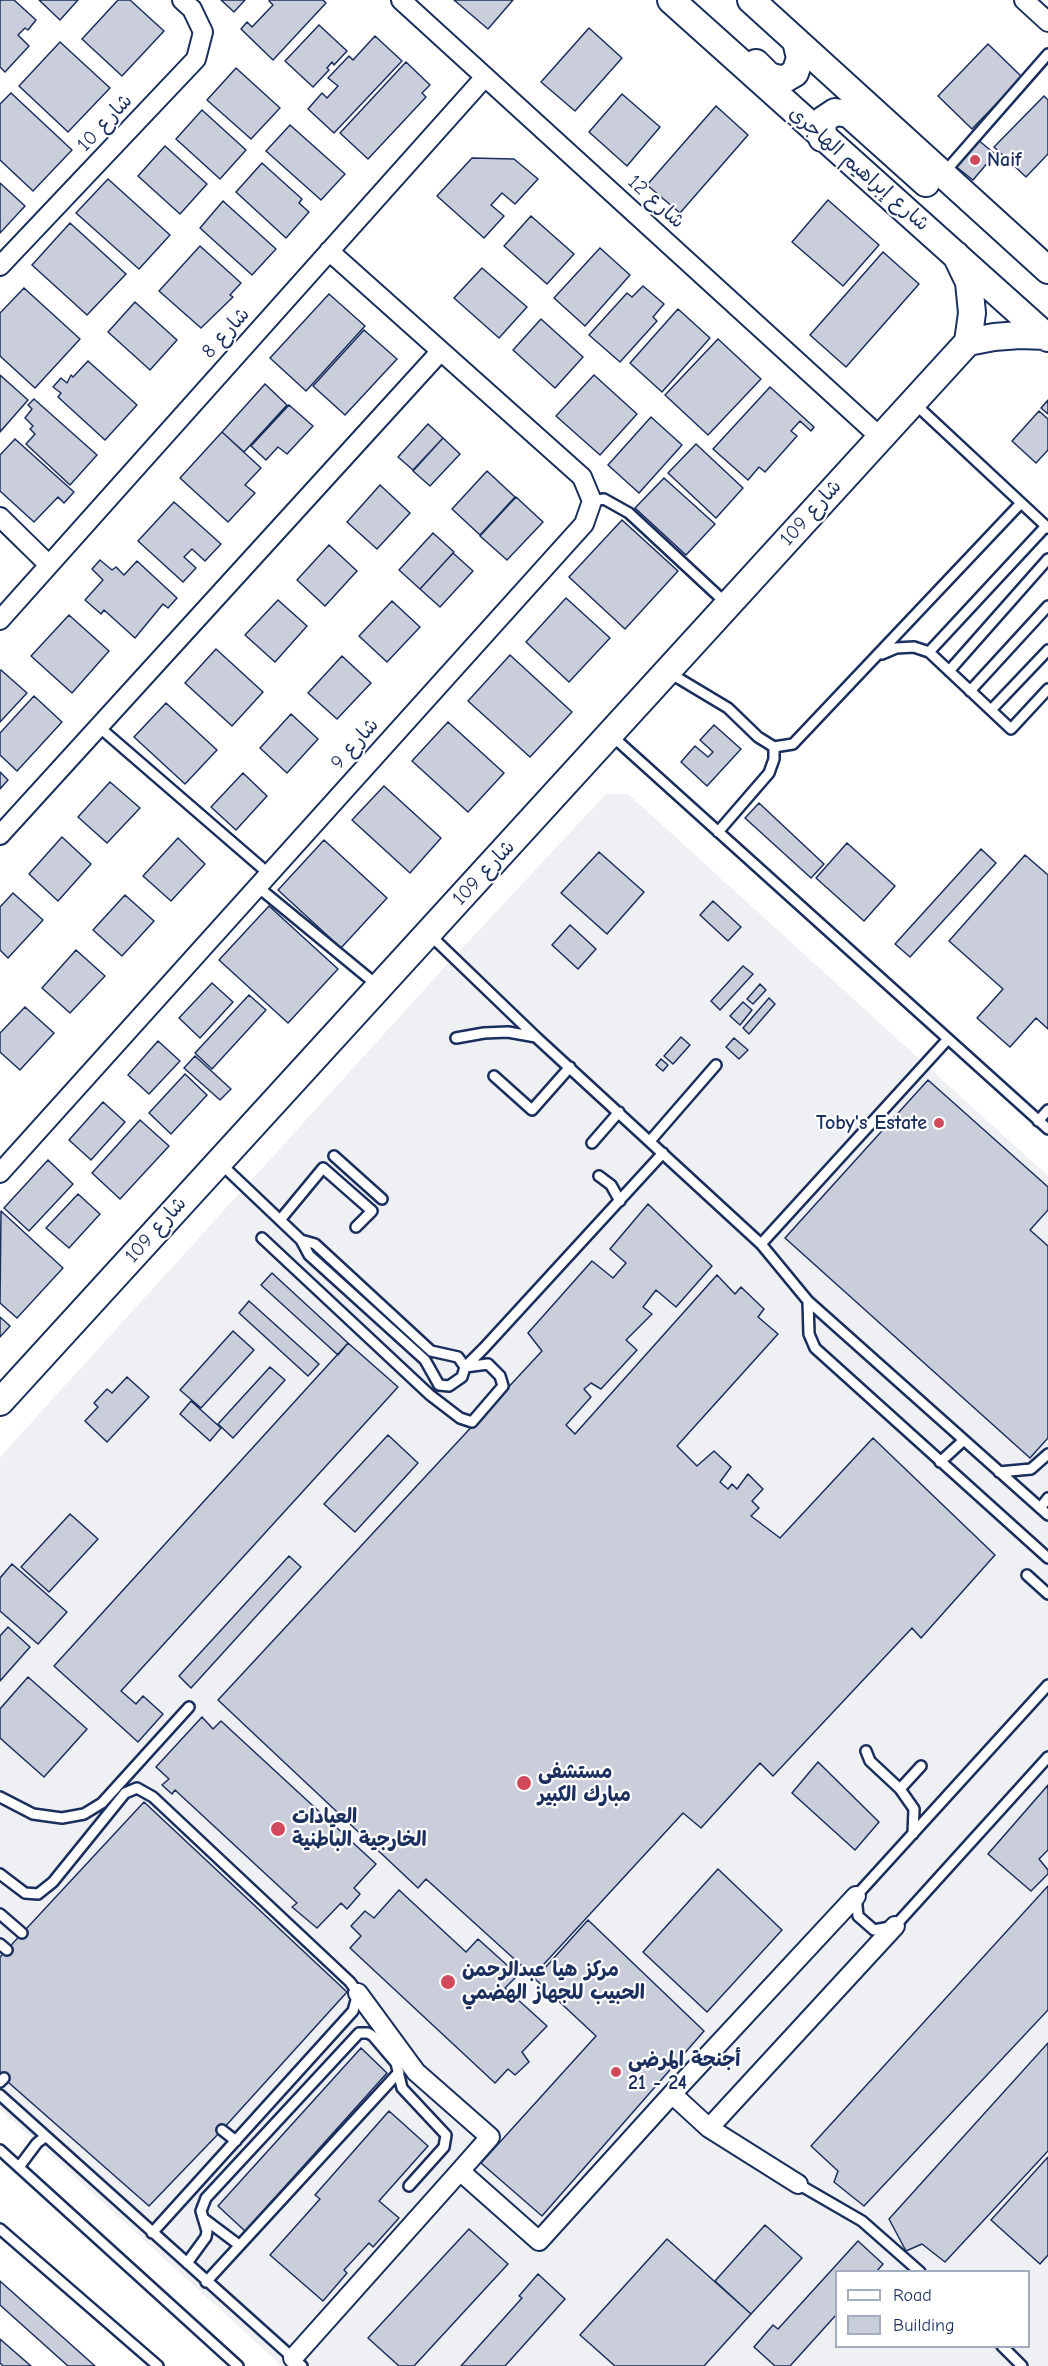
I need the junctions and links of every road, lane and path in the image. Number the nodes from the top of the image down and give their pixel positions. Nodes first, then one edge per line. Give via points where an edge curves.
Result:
1 (182, 0) edge
2 (401, 0) edge
3 (671, 0) edge
4 (692, 0) edge
5 (751, 0) edge
6 (1024, 0) edge
7 (1048, 22) edge
8 (796, 41) junction
9 (1048, 54) edge
10 (485, 77) junction
11 (822, 138) junction
12 (943, 174) junction
13 (1023, 247) junction
14 (329, 251) junction
15 (957, 255) junction
16 (0, 266) edge
17 (1048, 270) edge
18 (1047, 337) edge
19 (968, 342) junction
20 (440, 352) junction
21 (913, 402) junction
22 (880, 437) junction
23 (592, 501) junction
24 (1021, 503) junction
25 (0, 517) edge
26 (1047, 526) edge
27 (1048, 559) edge
28 (49, 565) junction
29 (728, 604) junction
30 (1048, 606) edge
31 (0, 620) edge
32 (1048, 650) edge
33 (929, 652) junction
34 (877, 656) junction
35 (667, 671) junction
36 (949, 671) junction
37 (1048, 689) edge
38 (970, 691) junction
39 (991, 710) junction
40 (99, 727) junction
41 (611, 735) junction
42 (774, 747) junction
43 (718, 832) junction
44 (0, 835) edge
45 (263, 880) junction
46 (428, 934) junction
47 (379, 987) junction
48 (456, 1038) dead end
49 (537, 1038) junction
50 (948, 1039) junction
51 (716, 1065) dead end
52 (570, 1067) junction
53 (494, 1076) dead end
54 (1048, 1110) edge
55 (619, 1112) junction
56 (1038, 1121) junction
57 (1048, 1129) edge
58 (650, 1141) junction
59 (592, 1143) dead end
60 (663, 1153) junction
61 (334, 1156) dead end
62 (218, 1161) junction
63 (0, 1173) edge
64 (599, 1176) dead end
65 (382, 1199) dead end
66 (620, 1201) junction
67 (280, 1220) junction
68 (356, 1227) dead end
69 (262, 1238) dead end
70 (301, 1240) junction
71 (761, 1244) junction
72 (808, 1301) junction
73 (465, 1367) junction
74 (0, 1402) edge
75 (964, 1440) junction
76 (1048, 1454) edge
77 (940, 1462) junction
78 (999, 1472) junction
79 (1048, 1498) edge
80 (1044, 1511) edge
81 (1048, 1558) edge
82 (1027, 1575) dead end
83 (1048, 1594) edge
84 (1048, 1685) edge
85 (189, 1707) dead end
86 (866, 1751) dead end
87 (1048, 1757) edge
88 (921, 1766) dead end
89 (900, 1789) junction
90 (0, 1797) edge
91 (913, 1834) junction
92 (0, 1874) edge
93 (856, 1896) junction
94 (0, 1914) edge
95 (895, 1926) junction
96 (22, 1933) dead end
97 (358, 1993) junction
98 (399, 2072) junction
99 (672, 2094) junction
100 (0, 2096) edge
101 (709, 2128) junction
102 (222, 2130) dead end
103 (45, 2137) junction
104 (236, 2141) junction
105 (0, 2150) edge
106 (19, 2167) junction
107 (459, 2171) junction
108 (798, 2184) joint
109 (409, 2186) dead end
110 (202, 2217) junction
111 (0, 2229) edge
112 (152, 2233) junction
113 (239, 2246) junction
114 (187, 2263) junction
115 (919, 2270) edge
116 (206, 2282) junction
117 (1004, 2348) edge
118 (298, 2362) edge
119 (158, 2366) edge
120 (237, 2366) edge
121 (1022, 2366) edge

1 - 16 street, شارع 10 via 192,9 203,32 196,59
2 - 10 street, شارع 12
3 - 11 street, شارع إبراهيم الهاجري
4 - 8 street via 769,76 783,80 795,73 800,58
5 - 8 street
6 - 7 street
8 - 12 street
9 - 12 lane
10 - 14 street, شارع 8
10 - 22 street, شارع 12
11 - 13 street via 823,120 835,112 849,114 976,227
11 - 15 street, شارع إبراهيم الهاجري
12 - 13 street
13 - 17 street
14 - 20 street
14 - 28 street, شارع 8
15 - 18 street, شارع إبراهيم الهاجري
15 - 19 street via 969,282 972,312
18 - 19 street via 1020,335
19 - 21 street, شارع 109
20 - 23 street via 582,477
20 - 40 street
21 - 22 street, شارع 109
21 - 24 lane
22 - 29 street, شارع 109
23 - 29 lane via 604,499 629,513
23 - 45 street, شارع 9 via 584,524
24 - 26 lane
24 - 34 lane
25 - 28 street
26 - 33 lane
27 - 36 lane
28 - 31 street, شارع 8
29 - 35 street, شارع 109
30 - 38 lane
32 - 39 lane
33 - 34 lane via 914,647 896,648
33 - 36 lane
34 - 42 lane via 792,744
35 - 41 street, شارع 109
35 - 42 lane via 728,708
36 - 38 lane
37 - 39 lane via 1011,729
38 - 39 lane
40 - 44 street
40 - 45 lane
41 - 43 lane
41 - 46 street, شارع 109
42 - 43 lane via 769,773
43 - 50 lane
45 - 47 lane
45 - 63 street, شارع 9
46 - 47 street, شارع 109
46 - 49 lane
47 - 62 street, شارع 109
48 - 49 lane via 508,1032
49 - 52 lane
50 - 56 lane
50 - 71 lane
51 - 58 lane
52 - 53 lane via 532,1110
52 - 55 lane
54 - 56 lane
55 - 58 lane
55 - 59 lane
56 - 57 lane
58 - 60 lane
60 - 66 lane
60 - 71 lane
61 - 65 lane
62 - 67 lane
62 - 74 street, شارع 109
64 - 66 lane via 611,1185
66 - 73 lane
67 - 68 lane via 323,1168 372,1211
67 - 70 lane
69 - 73 lane via 430,1395 460,1418 472,1422 503,1386 488,1364
70 - 73 lane via 315,1244 431,1351 458,1357
70 - 73 lane via 309,1255 425,1360 440,1385 449,1386 462,1377
71 - 72 lane
72 - 75 lane
72 - 77 lane via 809,1334 815,1348
75 - 77 lane
75 - 78 lane
76 - 78 lane via 1031,1468
77 - 81 lane
78 - 80 lane
79 - 80 lane
82 - 83 lane
84 - 91 lane
85 - 90 lane via 102,1803 84,1814 62,1818 33,1814
86 - 89 lane via 870,1761
87 - 95 lane
88 - 89 lane
89 - 91 lane via 914,1809
91 - 93 lane
92 - 97 lane via 25,1893 38,1893 52,1882 125,1793 137,1788 153,1797
93 - 95 lane via 858,1916 874,1930
93 - 99 street
94 - 96 lane
95 - 101 street
97 - 104 lane via 352,2011
97 - 107 street via 416,2072 490,2137
98 - 109 lane via 406,2092 446,2135 444,2147
98 - 110 lane via 373,2036 355,2034 206,2198
98 - 113 lane
99 - 101 street
99 - 107 street via 539,2241
100 - 103 lane
101 - 108 street
102 - 104 lane
103 - 106 lane
103 - 112 lane
104 - 112 lane
105 - 106 lane
106 - 120 lane
107 - 118 street
108 - 115 lane via 861,2221
110 - 113 lane
110 - 114 lane via 206,2237
111 - 119 lane
112 - 114 lane
113 - 116 lane
114 - 116 lane
116 - 118 lane
117 - 121 lane

